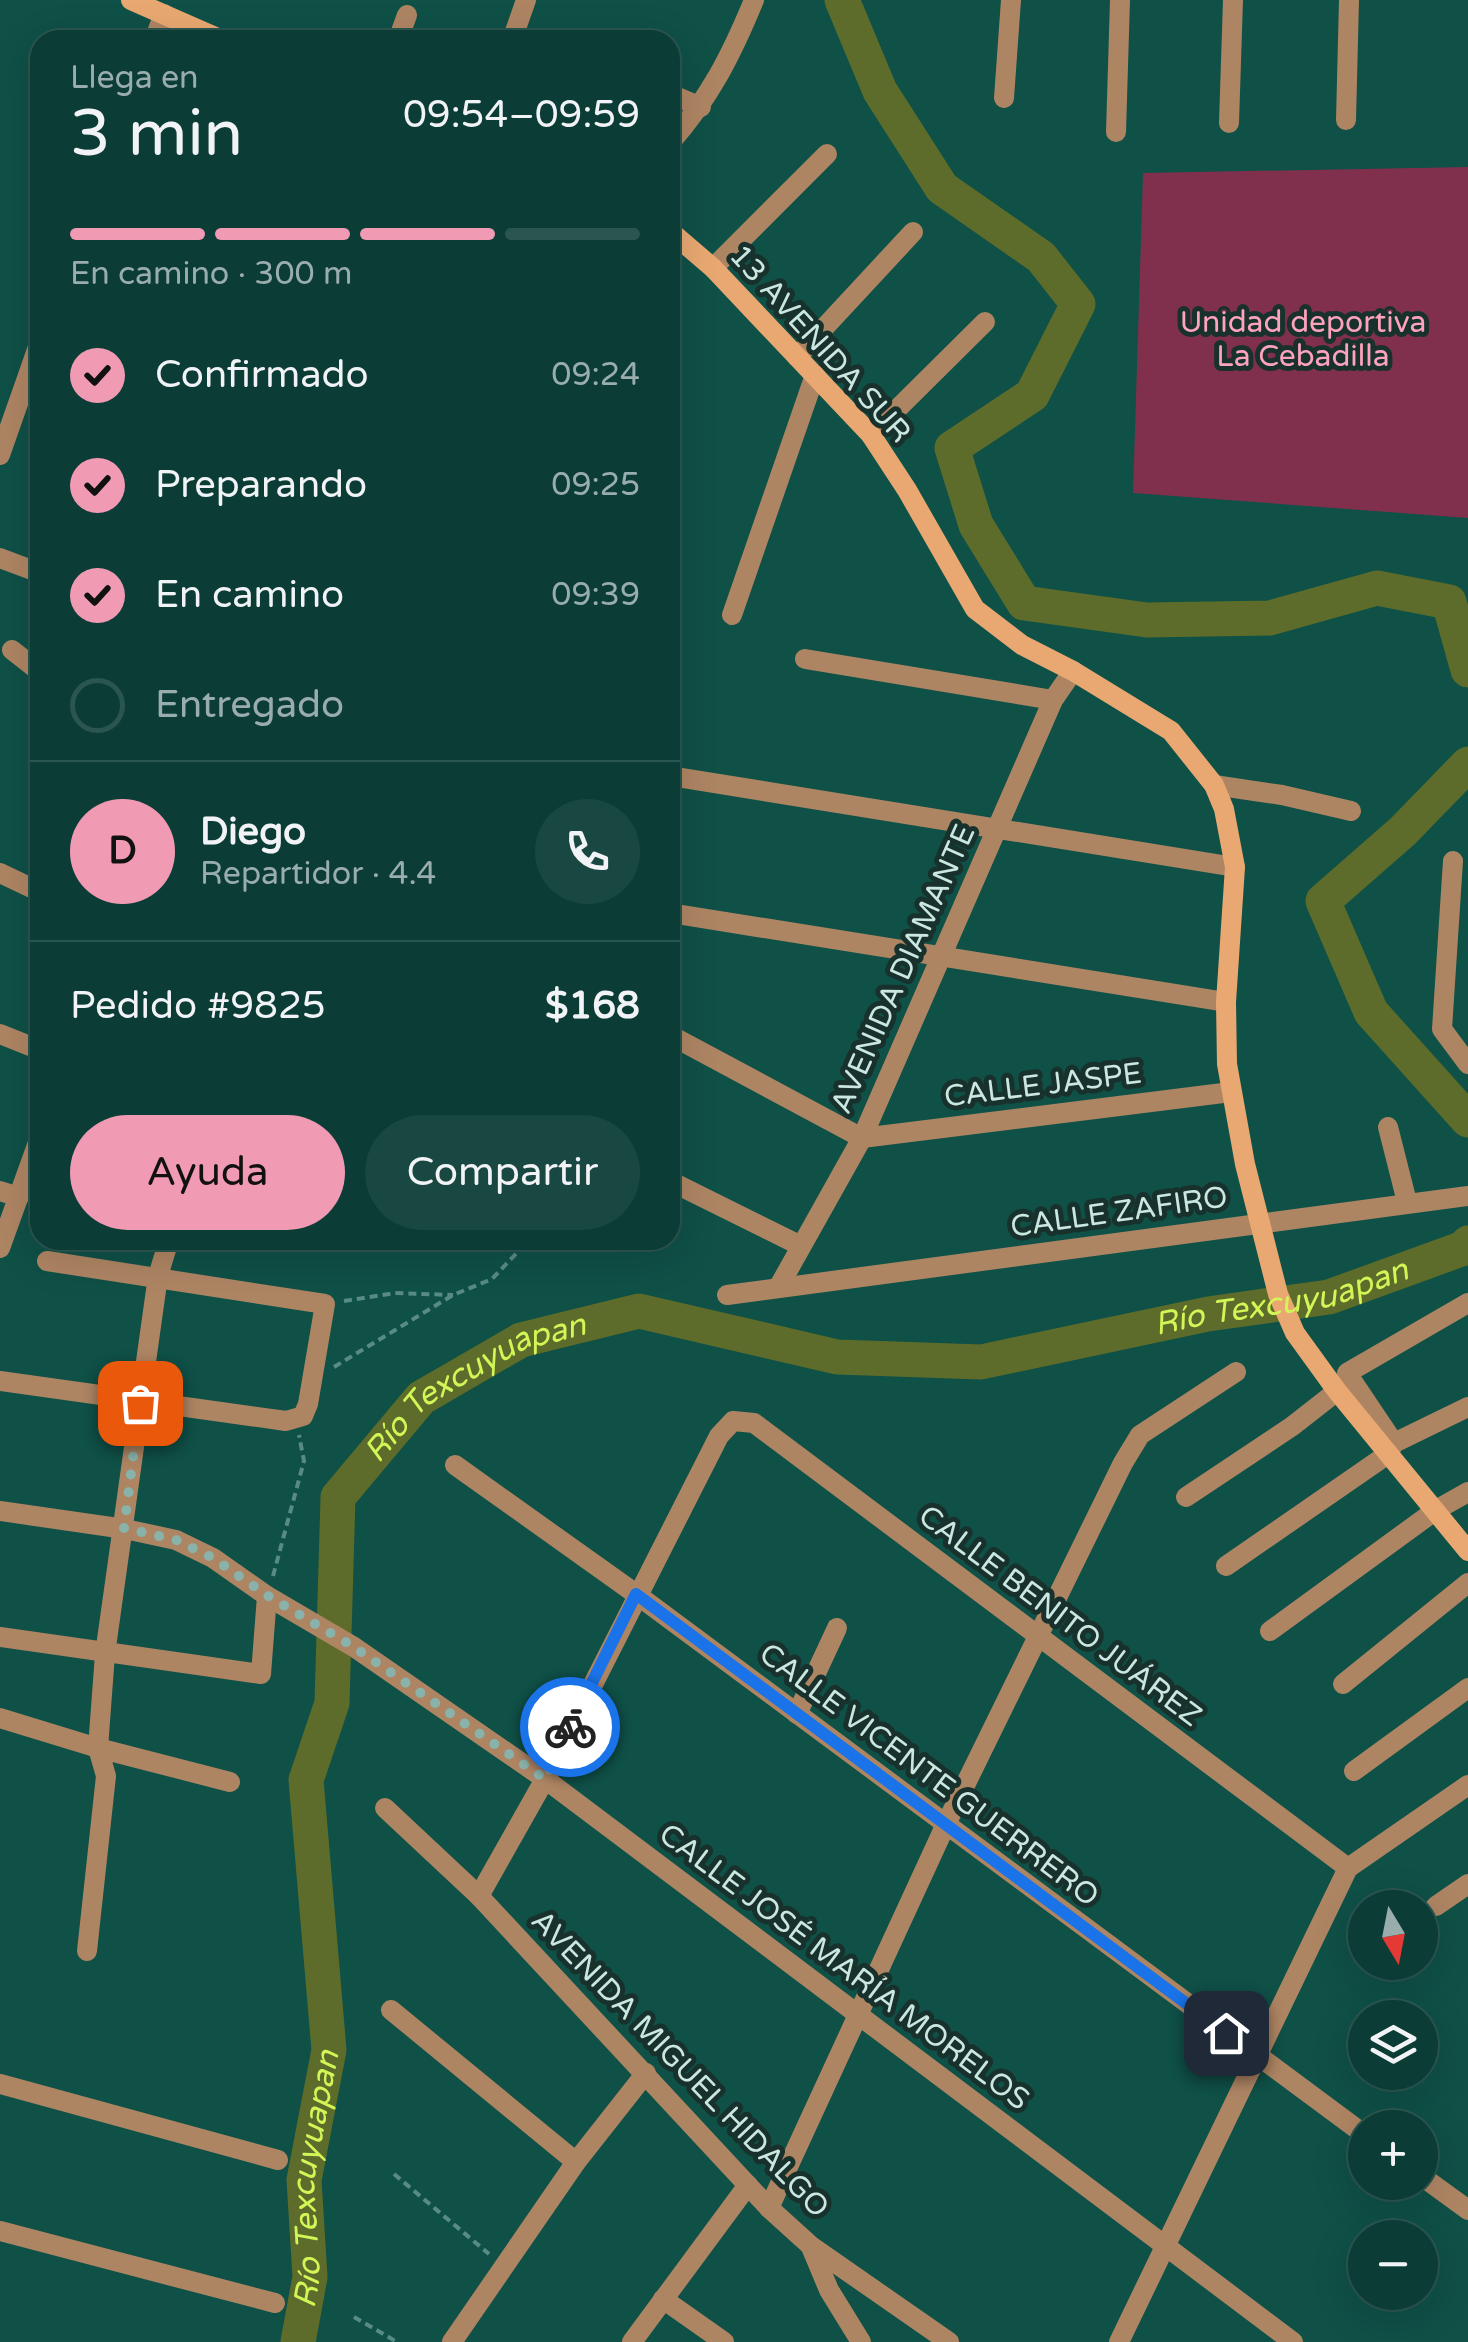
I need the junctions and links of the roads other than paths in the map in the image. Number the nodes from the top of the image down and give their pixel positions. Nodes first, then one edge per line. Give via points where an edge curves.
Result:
1 (131, 0) edge
2 (526, 0) edge
3 (1011, 0) edge
4 (1120, 0) edge
5 (1233, 0) edge
6 (1349, 0) edge
7 (752, 1) edge
8 (164, 14) junction
9 (407, 16) dead end
10 (158, 30) edge
11 (200, 30) edge
12 (402, 30) edge
13 (522, 30) edge
14 (680, 98) edge
15 (1004, 98) dead end
16 (701, 106) junction
17 (1346, 120) dead end
18 (1229, 122) dead end
19 (680, 130) edge
20 (1116, 132) dead end
21 (827, 154) dead end
22 (914, 232) dead end
23 (680, 240) edge
24 (713, 268) junction
25 (985, 322) dead end
26 (797, 357) junction
27 (814, 374) junction
28 (30, 394) edge
29 (871, 435) junction
30 (0, 454) edge
31 (0, 558) edge
32 (30, 569) edge
33 (732, 615) dead end
34 (12, 650) dead end
35 (805, 659) dead end
36 (30, 664) edge
37 (1073, 671) junction
38 (1053, 700) junction
39 (680, 778) edge
40 (1214, 786) junction
41 (1351, 811) dead end
42 (998, 831) junction
43 (1453, 862) dead end
44 (1235, 867) junction
45 (0, 874) edge
46 (30, 888) edge
47 (680, 914) edge
48 (941, 958) junction
49 (1226, 1002) junction
50 (0, 1034) edge
51 (680, 1041) edge
52 (30, 1046) edge
53 (1468, 1064) edge
54 (1231, 1092) junction
55 (1388, 1126) dead end
56 (862, 1138) junction
57 (30, 1156) edge
58 (680, 1186) edge
59 (10, 1194) edge
60 (1468, 1196) edge
61 (1407, 1202) junction
62 (1260, 1224) junction
63 (802, 1246) junction
64 (0, 1248) edge
65 (166, 1250) edge
66 (47, 1261) dead end
67 (158, 1276) junction
68 (778, 1288) junction
69 (727, 1296) dead end
70 (1468, 1303) edge
71 (1236, 1372) dead end
72 (0, 1380) edge
73 (1342, 1382) junction
74 (140, 1403) junction
75 (1468, 1407) edge
76 (1391, 1448) junction
77 (456, 1465) dead end
78 (1468, 1492) edge
79 (1186, 1498) dead end
80 (1436, 1510) junction
81 (0, 1511) edge
82 (124, 1528) junction
83 (1468, 1551) edge
84 (1226, 1566) dead end
85 (1468, 1583) edge
86 (636, 1594) junction
87 (268, 1596) junction
88 (837, 1628) dead end
89 (1270, 1631) dead end
90 (1036, 1636) junction
91 (0, 1637) edge
92 (105, 1654) junction
93 (1343, 1684) dead end
94 (1468, 1688) edge
95 (798, 1714) junction
96 (0, 1718) edge
97 (98, 1748) junction
98 (1354, 1771) dead end
99 (545, 1779) junction
100 (230, 1782) dead end
101 (1468, 1784) edge
102 (385, 1808) dead end
103 (946, 1824) junction
104 (1348, 1868) junction
105 (1468, 1884) edge
106 (479, 1896) junction
107 (1438, 1905) edge
108 (88, 1951) dead end
109 (391, 2010) dead end
110 (856, 2014) junction
111 (1256, 2056) junction
112 (646, 2073) junction
113 (0, 2084) edge
114 (1348, 2123) edge
115 (278, 2160) dead end
116 (576, 2162) junction
117 (748, 2185) junction
118 (1438, 2188) edge
119 (768, 2208) junction
120 (1468, 2210) edge
121 (0, 2232) edge
122 (811, 2246) junction
123 (1168, 2247) junction
124 (664, 2298) junction
125 (275, 2303) dead end
126 (452, 2342) edge
127 (632, 2342) edge
128 (724, 2342) edge
129 (861, 2342) edge
130 (948, 2342) edge
131 (1119, 2342) edge
132 (1294, 2342) edge

1 - 8 street
2 - 13 street
3 - 15 street
4 - 20 street
5 - 18 street
6 - 17 street
7 - 16 street via 732,55
8 - 10 street
8 - 11 street
9 - 12 street
14 - 16 street
16 - 19 street
21 - 24 street
22 - 26 street
23 - 24 street, 13 AVENIDA SUR
24 - 26 street, 13 AVENIDA SUR
25 - 29 street
26 - 27 street, 13 AVENIDA SUR
27 - 29 street, 13 AVENIDA SUR
27 - 33 street
28 - 30 street
29 - 37 street, 13 AVENIDA SUR via 975,610
31 - 32 street
34 - 36 street
35 - 38 street
37 - 38 street, AVENIDA DIAMANTE
37 - 40 street, 13 AVENIDA SUR via 1171,730
38 - 42 street, AVENIDA DIAMANTE
39 - 42 street
40 - 41 street
40 - 44 street, 13 AVENIDA SUR
42 - 44 street
42 - 48 street, AVENIDA DIAMANTE
43 - 53 street via 1442,1030
44 - 49 street, 13 AVENIDA SUR
45 - 46 street
47 - 48 street
48 - 49 street
48 - 56 street, AVENIDA DIAMANTE
49 - 54 street, 13 AVENIDA SUR
50 - 52 street
51 - 56 street
54 - 56 street, CALLE JASPE
54 - 62 street, 13 AVENIDA SUR
55 - 61 street
56 - 63 street, AVENIDA DIAMANTE
57 - 59 street
58 - 63 street
59 - 64 street
60 - 61 street, CALLE ZAFIRO
61 - 62 street, CALLE ZAFIRO
62 - 68 street, CALLE ZAFIRO
62 - 73 street, 13 AVENIDA SUR via 1295,1333
63 - 68 street, AVENIDA DIAMANTE
65 - 67 street
66 - 67 street
67 - 74 street
67 - 74 street via 325,1304 303,1416 286,1421
68 - 69 street, CALLE ZAFIRO
70 - 73 street
71 - 90 street via 1140,1435
72 - 74 street
73 - 76 street, 13 AVENIDA SUR
73 - 79 street via 1291,1427
74 - 82 street
75 - 76 street
76 - 80 street, 13 AVENIDA SUR
76 - 84 street
77 - 86 street, CALLE VICENTE GUERRERO
78 - 80 street
80 - 83 street, 13 AVENIDA SUR
80 - 89 street
81 - 82 street, CALLE JOSÉ MARÍA MORELOS
82 - 87 street, CALLE JOSÉ MARÍA MORELOS via 176,1540
82 - 92 street
85 - 93 street
86 - 90 street, CALLE BENITO JUÁREZ via 718,1436 733,1421 754,1423
86 - 95 street, CALLE VICENTE GUERRERO
86 - 99 street
87 - 92 street via 261,1674
87 - 99 street, CALLE JOSÉ MARÍA MORELOS
88 - 95 street
90 - 103 street
90 - 104 street, CALLE BENITO JUÁREZ
91 - 92 street
92 - 97 street
94 - 98 street
95 - 103 street, CALLE VICENTE GUERRERO
96 - 97 street
97 - 100 street
97 - 108 street via 106,1776
99 - 106 street
99 - 110 street, CALLE JOSÉ MARÍA MORELOS
101 - 104 street
102 - 106 street, AVENIDA MIGUEL HIDALGO
103 - 110 street
103 - 111 street, CALLE VICENTE GUERRERO
104 - 111 street
105 - 107 street
106 - 112 street, AVENIDA MIGUEL HIDALGO
109 - 116 street
110 - 119 street
110 - 123 street, CALLE JOSÉ MARÍA MORELOS
111 - 114 street, CALLE VICENTE GUERRERO
111 - 123 street
112 - 116 street
112 - 117 street, AVENIDA MIGUEL HIDALGO
113 - 115 street
116 - 126 street
117 - 119 street, AVENIDA MIGUEL HIDALGO
117 - 124 street
118 - 120 street
119 - 122 street, AVENIDA MIGUEL HIDALGO
121 - 125 street
122 - 129 street
122 - 130 street, AVENIDA MIGUEL HIDALGO
123 - 131 street
123 - 132 street, CALLE JOSÉ MARÍA MORELOS
124 - 127 street
124 - 128 street

